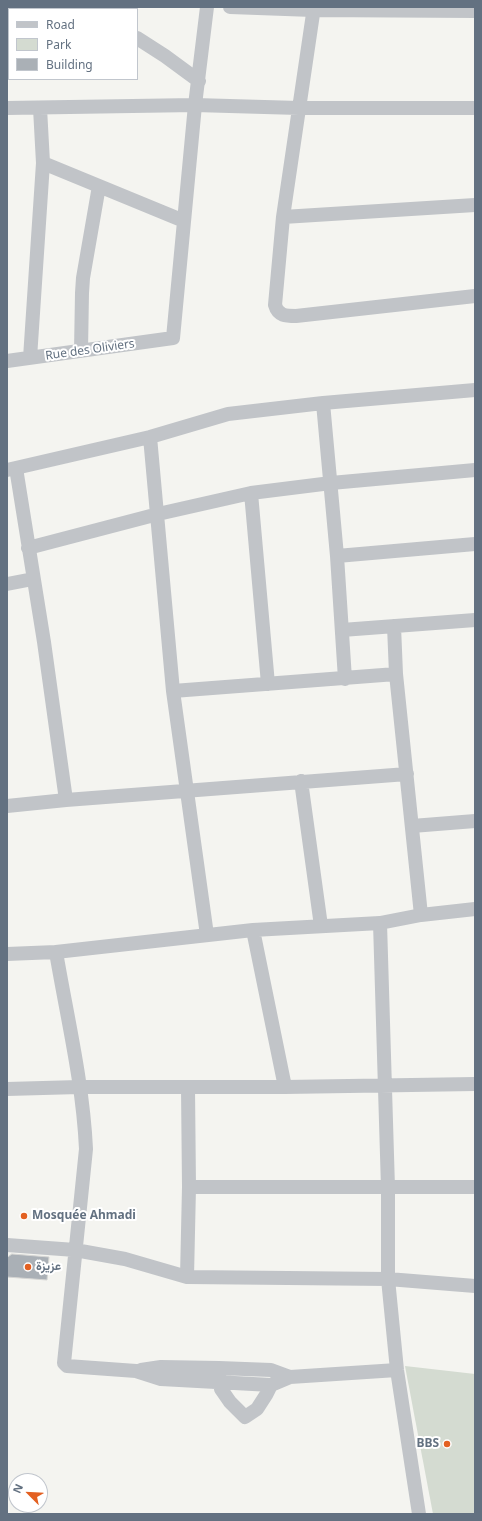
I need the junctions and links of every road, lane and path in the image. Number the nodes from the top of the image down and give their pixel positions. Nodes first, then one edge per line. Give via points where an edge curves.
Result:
1 (207, 7) edge
2 (230, 7) edge
3 (313, 9) edge
4 (475, 11) edge
5 (138, 39) edge
6 (199, 81) junction
7 (195, 105) junction
8 (7, 108) edge
9 (40, 108) junction
10 (299, 108) junction
11 (475, 108) edge
12 (43, 163) junction
13 (98, 186) junction
14 (475, 205) edge
15 (283, 217) junction
16 (184, 221) junction
17 (475, 296) edge
18 (81, 351) junction
19 (30, 358) junction
20 (7, 361) edge
21 (475, 390) edge
22 (323, 403) junction
23 (150, 437) junction
24 (12, 469) edge
25 (475, 470) edge
26 (331, 483) junction
27 (251, 493) junction
28 (158, 514) junction
29 (475, 544) edge
30 (28, 548) junction
31 (337, 556) junction
32 (34, 578) junction
33 (7, 584) edge
34 (475, 620) edge
35 (394, 626) junction
36 (342, 630) junction
37 (396, 674) junction
38 (345, 679) junction
39 (268, 684) junction
40 (173, 691) junction
41 (407, 774) junction
42 (301, 781) junction
43 (186, 791) junction
44 (66, 800) junction
45 (7, 806) edge
46 (475, 821) edge
47 (412, 826) junction
48 (475, 910) edge
49 (421, 915) junction
50 (380, 923) junction
51 (321, 926) junction
52 (253, 930) junction
53 (207, 935) junction
54 (56, 952) junction
55 (7, 954) edge
56 (475, 1084) edge
57 (385, 1086) junction
58 (79, 1087) junction
59 (188, 1088) junction
60 (285, 1088) junction
61 (7, 1089) edge
62 (190, 1187) junction
63 (475, 1187) edge
64 (388, 1188) junction
65 (7, 1245) edge
66 (75, 1250) junction
67 (187, 1277) junction
68 (388, 1279) junction
69 (475, 1286) edge
70 (219, 1368) junction
71 (397, 1370) junction
72 (136, 1371) junction
73 (290, 1377) junction
74 (220, 1382) junction
75 (271, 1385) junction
76 (419, 1514) edge

1 - 6 street
2 - 3 street
3 - 4 street
3 - 10 street
5 - 6 street
6 - 7 street
7 - 9 street
7 - 10 street
7 - 16 street
8 - 9 street
9 - 12 street
10 - 11 street
10 - 15 street
12 - 13 street
12 - 19 street
13 - 16 street
13 - 18 street via 82,293
14 - 15 street
15 - 17 street via 275,305 276,310 283,315 296,316
16 - 18 street, Rue des Oliviers via 174,338
18 - 19 street, Rue des Oliviers
19 - 20 street, Rue des Oliviers
21 - 22 street
22 - 23 street via 228,414
22 - 26 street
23 - 24 street
23 - 28 street
24 - 30 street
25 - 26 street
26 - 27 street
26 - 31 street
27 - 28 street
27 - 39 street
28 - 30 street
28 - 40 street
29 - 31 street
30 - 32 street
31 - 36 street
32 - 33 street
32 - 44 street
34 - 35 street
35 - 36 street
35 - 37 street
36 - 38 street
37 - 38 street
37 - 41 street
38 - 39 street
39 - 40 street
40 - 43 street
41 - 42 street
41 - 47 street
42 - 43 street
42 - 51 street
43 - 44 street
43 - 53 street
44 - 45 street
46 - 47 street
47 - 49 street
48 - 49 street
49 - 50 street
50 - 51 street
50 - 57 street
51 - 52 street
52 - 53 street
52 - 60 street
53 - 54 street
54 - 55 street
54 - 58 street
56 - 57 street
57 - 60 street
57 - 64 street
58 - 59 street
58 - 61 street
58 - 66 street via 86,1149
59 - 60 street
59 - 62 street
62 - 64 street
62 - 67 street
63 - 64 street
64 - 68 street
65 - 66 street
66 - 67 street via 125,1259
66 - 72 street via 64,1363 68,1366
67 - 68 street
68 - 69 street
68 - 71 street
70 - 72 street via 161,1367
70 - 73 street via 271,1370
70 - 74 street
71 - 73 street
71 - 76 street
72 - 74 street via 161,1379
73 - 75 street
74 - 75 street
74 - 75 street via 221,1389 230,1402 245,1417 257,1409

